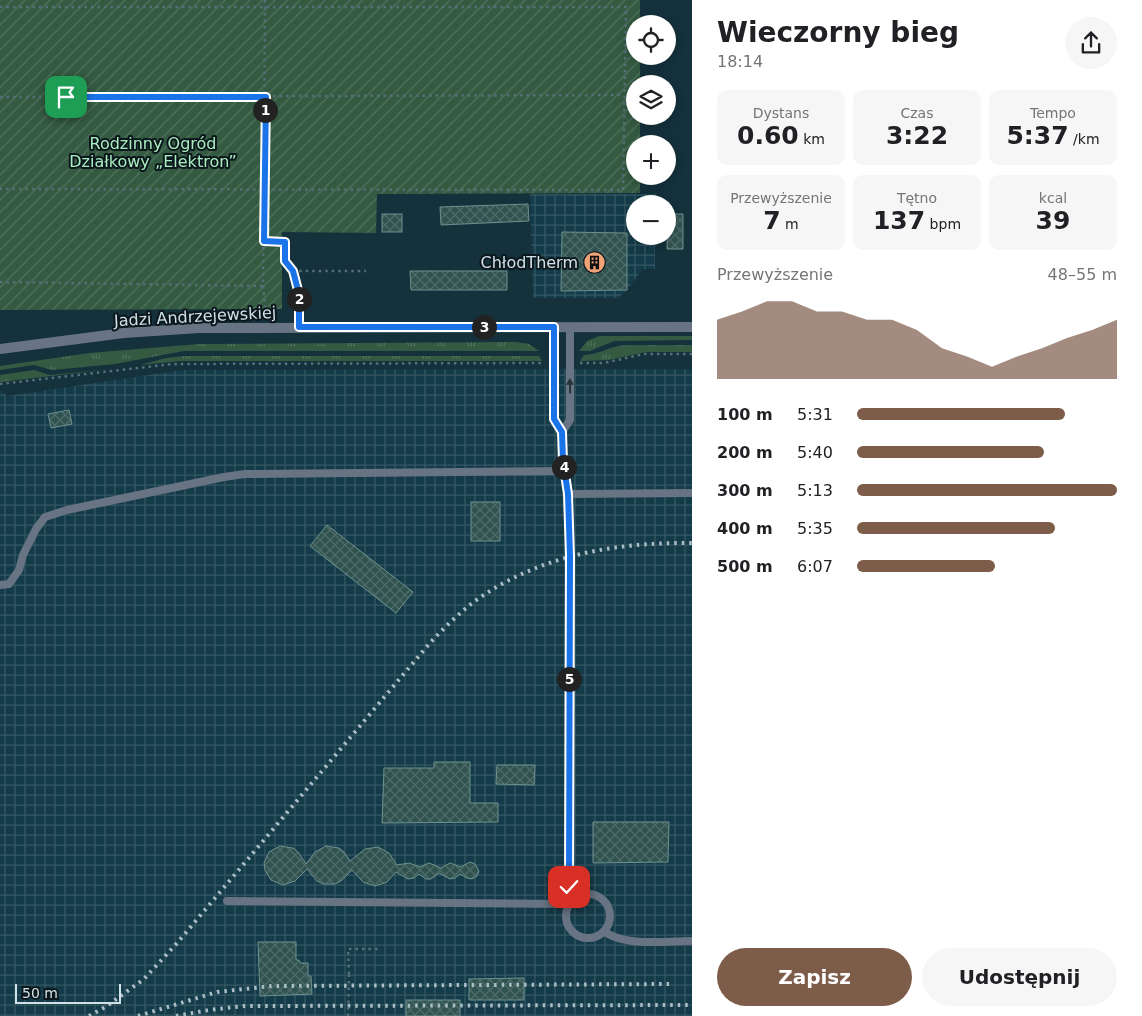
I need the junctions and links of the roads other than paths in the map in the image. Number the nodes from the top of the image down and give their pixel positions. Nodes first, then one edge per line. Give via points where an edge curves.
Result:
1 (554, 327) junction
2 (570, 327) junction
3 (692, 327) edge
4 (0, 349) edge
5 (562, 432) junction
6 (564, 472) junction
7 (692, 493) edge
8 (568, 494) junction
9 (0, 585) edge
10 (227, 901) dead end
11 (572, 901) junction
12 (604, 931) junction
13 (692, 941) edge

1 - 2 street, Jadzi Andrzejewskiej
1 - 4 street, Jadzi Andrzejewskiej via 160,330
1 - 5 lane via 554,419
2 - 3 street, Jadzi Andrzejewskiej
5 -> 2 lane via 570,420
5 - 6 lane
6 - 8 lane
6 - 9 lane via 245,474 224,477 45,517 23,555 19,570 9,584
7 - 8 lane
8 - 11 lane via 568,880
10 - 11 lane
11 - 12 lane via 566,918 572,931 584,937
11 - 12 lane via 588,894 601,898 609,911
12 - 13 lane via 624,941

